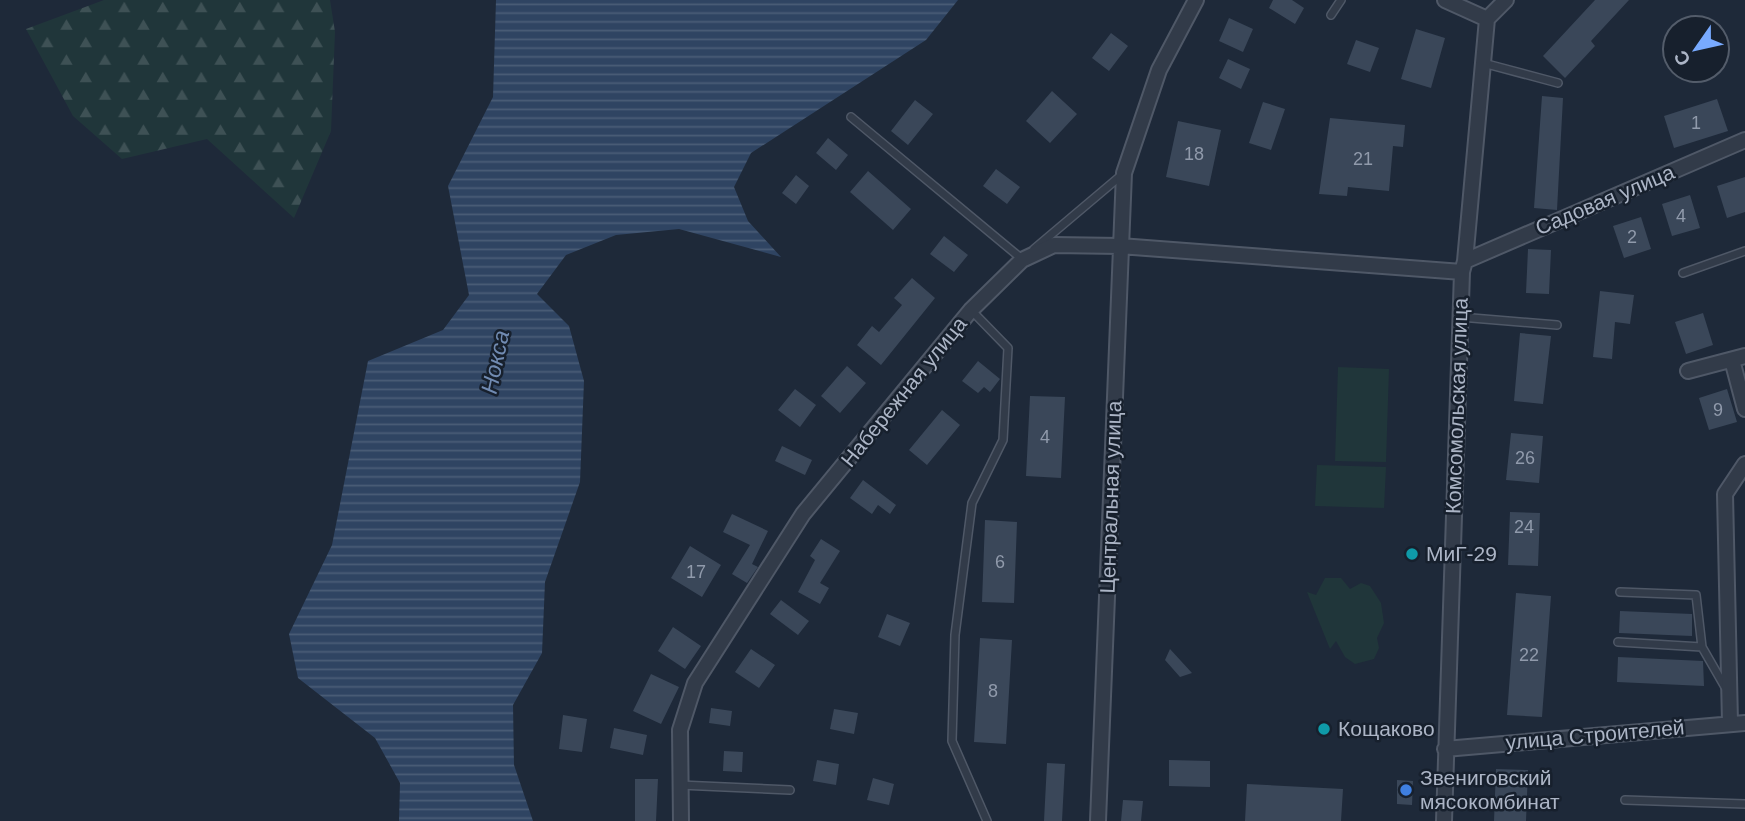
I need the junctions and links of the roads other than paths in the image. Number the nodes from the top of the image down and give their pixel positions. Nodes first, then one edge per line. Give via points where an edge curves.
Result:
1 (1196, 0) edge
2 (1340, 0) edge
3 (1445, 0) edge
4 (1506, 0) edge
5 (1331, 15) dead end
6 (1487, 19) junction
7 (1483, 63) junction
8 (1558, 83) dead end
9 (851, 117) dead end
10 (1745, 140) edge
11 (1124, 173) junction
12 (1120, 246) junction
13 (1745, 251) edge
14 (1022, 260) junction
15 (1464, 266) junction
16 (1683, 273) dead end
17 (971, 310) junction
18 (1460, 317) junction
19 (1557, 325) dead end
20 (1739, 358) edge
21 (1688, 371) dead end
22 (1745, 410) edge
23 (1745, 464) edge
24 (1620, 592) dead end
25 (1618, 642) dead end
26 (1702, 647) junction
27 (1730, 695) junction
28 (1738, 723) edge
29 (1445, 749) junction
30 (680, 785) junction
31 (790, 790) dead end
32 (1625, 800) dead end
33 (1745, 804) edge
34 (681, 821) edge
35 (987, 821) edge
36 (1098, 821) edge
37 (1444, 821) edge

1 - 11 street via 1159,70
2 - 5 lane
3 - 6 street
4 - 6 street
6 - 7 street, Комсомольская улица
7 - 8 lane
7 - 15 street, Комсомольская улица
9 - 14 lane
10 - 15 street, Садовая улица
11 - 12 street, Центральная улица
11 - 14 lane, Набережная улица
12 - 14 street via 1054,245
12 - 15 street
12 - 36 street, Центральная улица
13 - 16 lane
14 - 17 street, Набережная улица
15 - 18 street, Комсомольская улица
17 - 30 street, Набережная улица via 803,514 695,683 680,730
17 - 35 lane via 1008,348 1003,440 972,503 955,635 952,740
18 - 19 lane
18 - 29 street, Комсомольская улица
20 - 21 street
20 - 22 street
23 - 27 street via 1725,494
24 - 26 lane via 1696,595
25 - 26 lane
26 - 27 lane
27 - 28 street
28 - 29 street, улица Строителей
29 - 37 street, Комсомольская улица
30 - 31 lane
30 - 34 street, Набережная улица
32 - 33 lane

